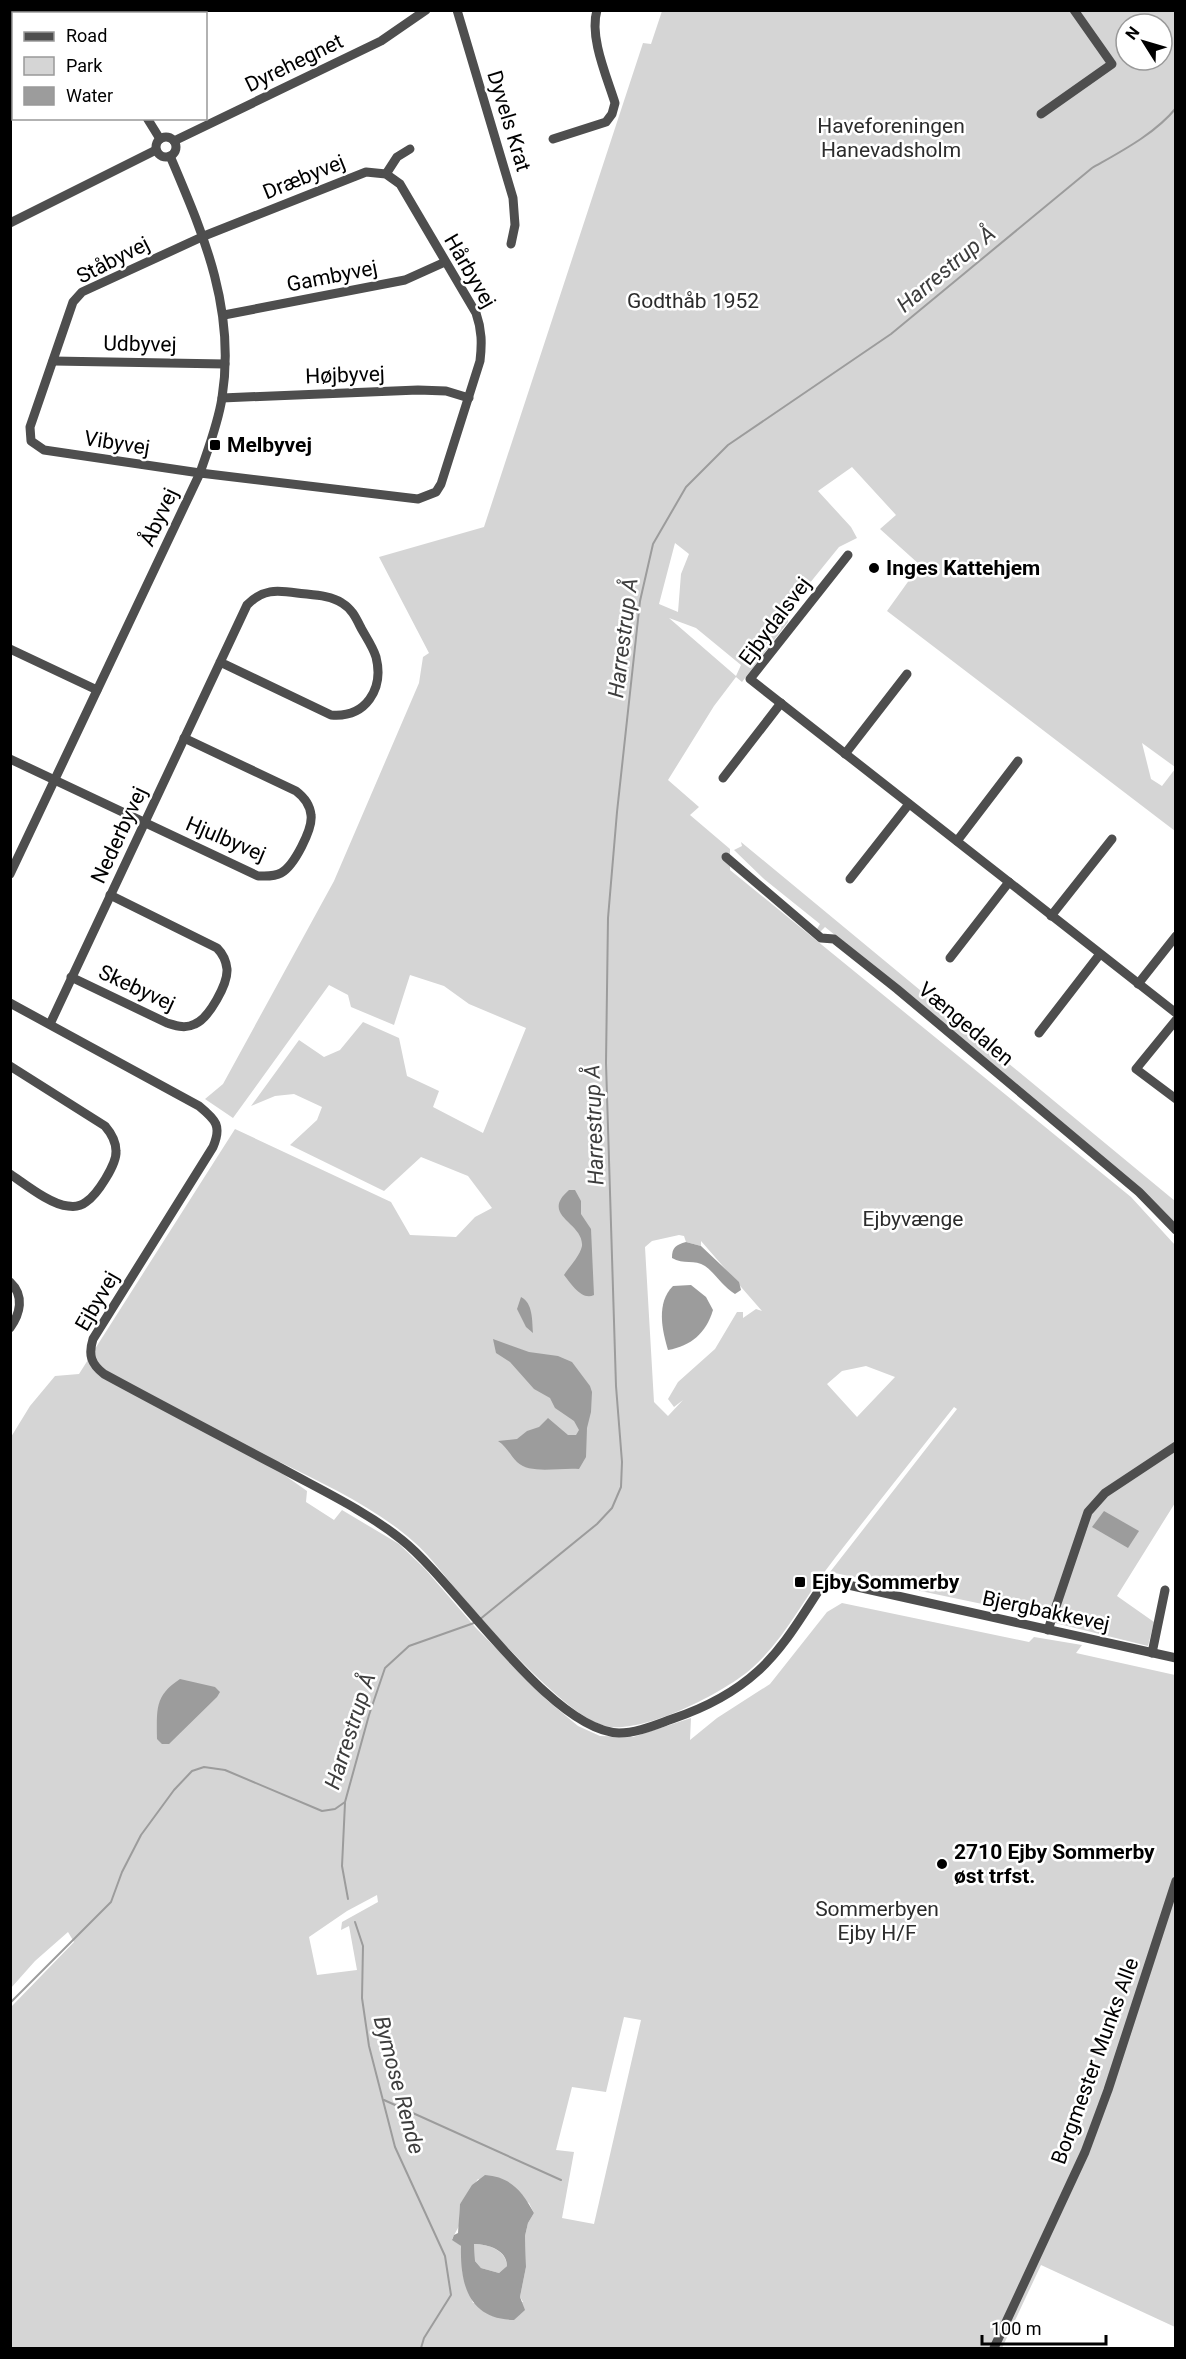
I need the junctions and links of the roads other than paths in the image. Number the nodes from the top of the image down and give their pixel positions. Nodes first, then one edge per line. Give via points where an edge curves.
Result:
1 (426, 10) edge
2 (457, 10) edge
3 (597, 10) edge
4 (1074, 10) edge
5 (1041, 114) dead end
6 (148, 120) edge
7 (553, 138) dead end
8 (160, 139) junction
9 (174, 141) junction
10 (410, 149) dead end
11 (156, 150) junction
12 (170, 156) junction
13 (386, 174) junction
14 (10, 223) edge
15 (204, 236) junction
16 (511, 244) dead end
17 (445, 262) junction
18 (224, 315) junction
19 (53, 361) junction
20 (225, 364) junction
21 (222, 398) junction
22 (469, 398) junction
23 (31, 441) joint
24 (200, 473) junction
25 (848, 555) dead end
26 (10, 649) edge
27 (220, 662) junction
28 (907, 674) dead end
29 (97, 690) junction
30 (781, 704) junction
31 (184, 738) junction
32 (845, 754) junction
33 (10, 759) edge
34 (1018, 761) dead end
35 (723, 778) dead end
36 (55, 780) junction
37 (909, 804) junction
38 (145, 823) junction
39 (1113, 839) dead end
40 (957, 841) junction
41 (726, 857) dead end
42 (11, 872) edge
43 (850, 879) dead end
44 (1009, 882) junction
45 (110, 895) junction
46 (1051, 916) junction
47 (1176, 936) edge
48 (1100, 954) junction
49 (950, 958) dead end
50 (71, 977) junction
51 (1138, 984) junction
52 (10, 1003) edge
53 (1176, 1013) edge
54 (1176, 1020) edge
55 (50, 1024) junction
56 (1039, 1033) dead end
57 (10, 1066) edge
58 (1176, 1099) edge
59 (10, 1174) edge
60 (1176, 1230) edge
61 (10, 1282) edge
62 (10, 1328) edge
63 (1176, 1446) edge
64 (826, 1580) joint
65 (1165, 1590) dead end
66 (1048, 1630) junction
67 (1152, 1653) junction
68 (1176, 1658) edge
69 (1176, 1881) edge
70 (994, 2349) edge

1 - 9 street, Dyrehegnet via 381,41
2 - 16 street, Dyvels Krat via 513,198 515,225
3 - 7 street via 595,35 615,104 612,114 606,122
4 - 5 street via 1112,64
6 - 8 street
8 - 9 street
8 - 11 street
9 - 12 street via 175,151
10 - 13 street via 397,157
11 - 12 street via 162,156
11 - 14 street
12 - 15 street, Åbyvej
13 - 15 street, Dræbyvej via 366,172
13 - 17 street, Hårbyvej via 400,184
15 - 18 street, Åbyvej
15 - 19 street, Ståbyvej via 82,292 73,302
17 - 18 street, Gambyvej via 405,280
17 - 22 street, Hårbyvej via 481,327 480,361
18 - 20 street, Åbyvej
19 - 20 street, Udbyvej
19 - 23 street, Ståbyvej via 30,427
20 - 21 street, Åbyvej
21 - 22 street, Højbyvej via 418,390 446,391
21 - 24 street, Åbyvej
22 - 24 street, Hårbyvej via 441,484 429,496 418,499
23 - 24 street, Vibyvej via 44,450
24 - 29 street, Åbyvej
25 - 30 street, Ejbydalsvej via 750,680
26 - 29 street
27 - 27 street, Nederbyvej via 247,605 263,592 274,590 333,598 352,610 375,654 377,681 368,702 359,711 331,715
27 - 31 street, Nederbyvej
28 - 32 street
29 - 36 street, Åbyvej
30 - 32 street, Ejbydalsvej
30 - 35 street
31 - 38 street, Nederbyvej
31 - 38 street, Hjulbyvej via 296,791 311,815 310,826 293,862 279,874 258,876
32 - 37 street, Ejbydalsvej
33 - 36 street, Hjulbyvej
34 - 40 street
36 - 38 street, Hjulbyvej
36 - 42 street, Åbyvej
37 - 40 street, Ejbydalsvej
37 - 43 street
38 - 45 street, Nederbyvej
39 - 46 street
40 - 44 street, Ejbydalsvej
41 - 60 street, Vængedalen via 821,938 834,939 897,989 1139,1192
44 - 46 street, Ejbydalsvej
44 - 49 street
45 - 50 street, Nederbyvej
45 - 50 street, Skebyvej via 217,948 227,968 220,990 207,1016 181,1027
46 - 48 street, Ejbydalsvej
47 - 51 street
48 - 51 street, Ejbydalsvej
48 - 56 street
50 - 55 street, Nederbyvej
51 - 53 street, Ejbydalsvej
52 - 55 street, Ejbyvej
54 - 58 street via 1137,1070
55 - 64 street, Ejbyvej via 199,1106 218,1127 213,1147 93,1339 91,1361 104,1374 380,1524 418,1553 488,1634 582,1721 619,1733 641,1730 696,1711 758,1671
57 - 59 street via 105,1126 112,1134 117,1153 93,1195 78,1206 55,1203
61 - 62 street via 20,1303
63 - 66 street via 1105,1493 1088,1512
64 - 66 street, Bjergbakkevej
65 - 67 street
66 - 67 street, Bjergbakkevej
67 - 68 street, Bjergbakkevej
69 - 70 street, Borgmester Munks Alle via 1085,2152

